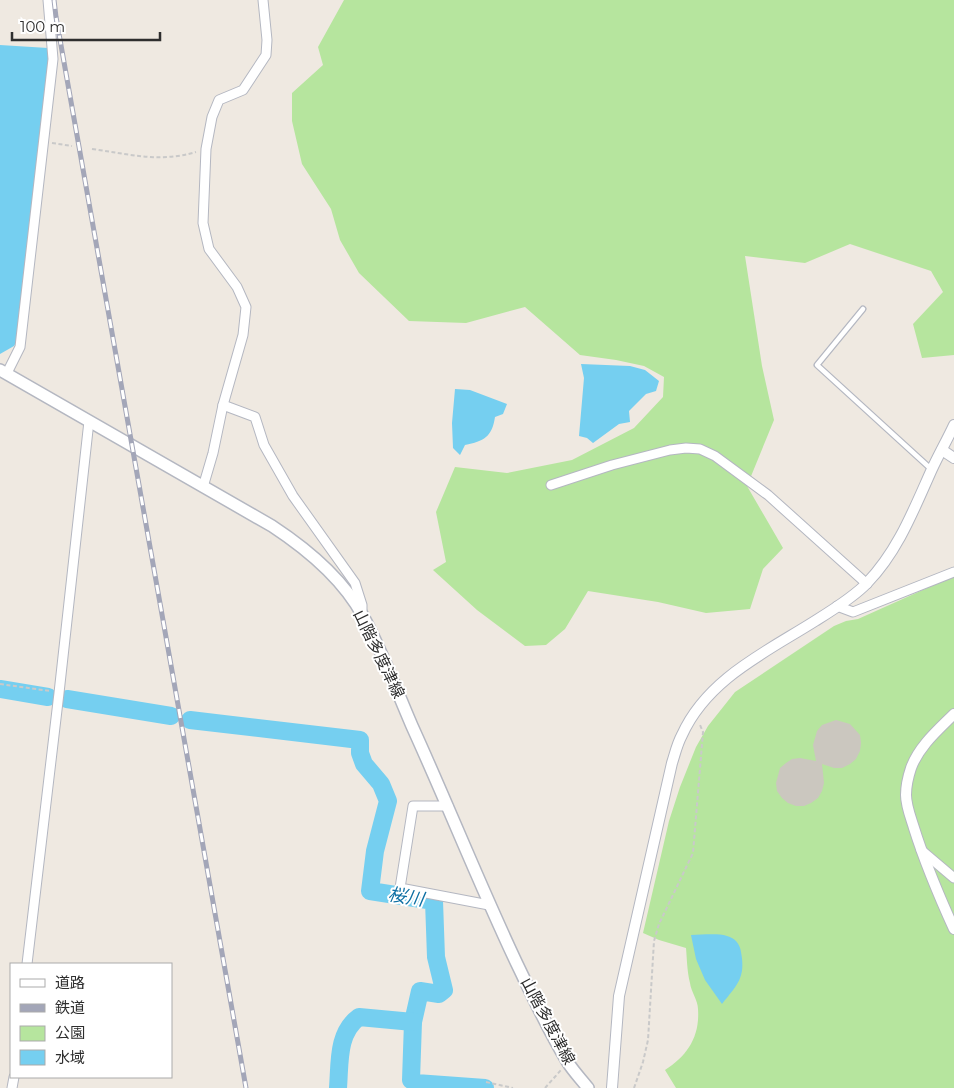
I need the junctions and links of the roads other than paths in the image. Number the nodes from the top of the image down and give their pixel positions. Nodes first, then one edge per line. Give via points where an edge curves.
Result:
1 (48, 0) edge
2 (263, 0) edge
3 (862, 309) dead end
4 (3, 371) edge
5 (223, 405) junction
6 (89, 421) junction
7 (954, 425) edge
8 (942, 450) junction
9 (954, 458) edge
10 (932, 470) junction
11 (550, 485) dead end
12 (203, 487) junction
13 (954, 572) edge
14 (866, 584) junction
15 (837, 606) junction
16 (362, 614) junction
17 (954, 714) edge
18 (448, 806) junction
19 (921, 850) junction
20 (954, 878) edge
21 (489, 905) junction
22 (954, 929) edge
23 (27, 963) edge
24 (588, 1088) edge
25 (612, 1088) edge

1 - 4 street via 53,59 20,347
2 - 5 street via 266,55 242,90 219,100 206,149 202,223 210,249 237,287 246,308 243,335
3 - 10 lane via 817,365
4 - 6 main road, 山階多度津線
5 - 12 street
5 - 16 street via 254,417 264,445 293,496 355,584
6 - 12 main road, 山階多度津線
6 - 23 street
7 - 8 street
8 - 9 street
8 - 10 street
10 - 14 street via 897,544
11 - 14 street via 670,450 700,449 715,456 768,495
12 - 16 main road, 山階多度津線 via 298,543 343,588
13 - 15 street via 853,612
14 - 15 street
15 - 25 street via 737,670 715,688 682,734 672,763 619,996
16 - 18 main road, 山階多度津線
17 - 19 street via 920,752 907,782 908,808
18 - 21 main road, 山階多度津線
18 - 21 street via 413,806 400,888
19 - 20 street
19 - 22 street
21 - 24 main road, 山階多度津線 via 550,1033

